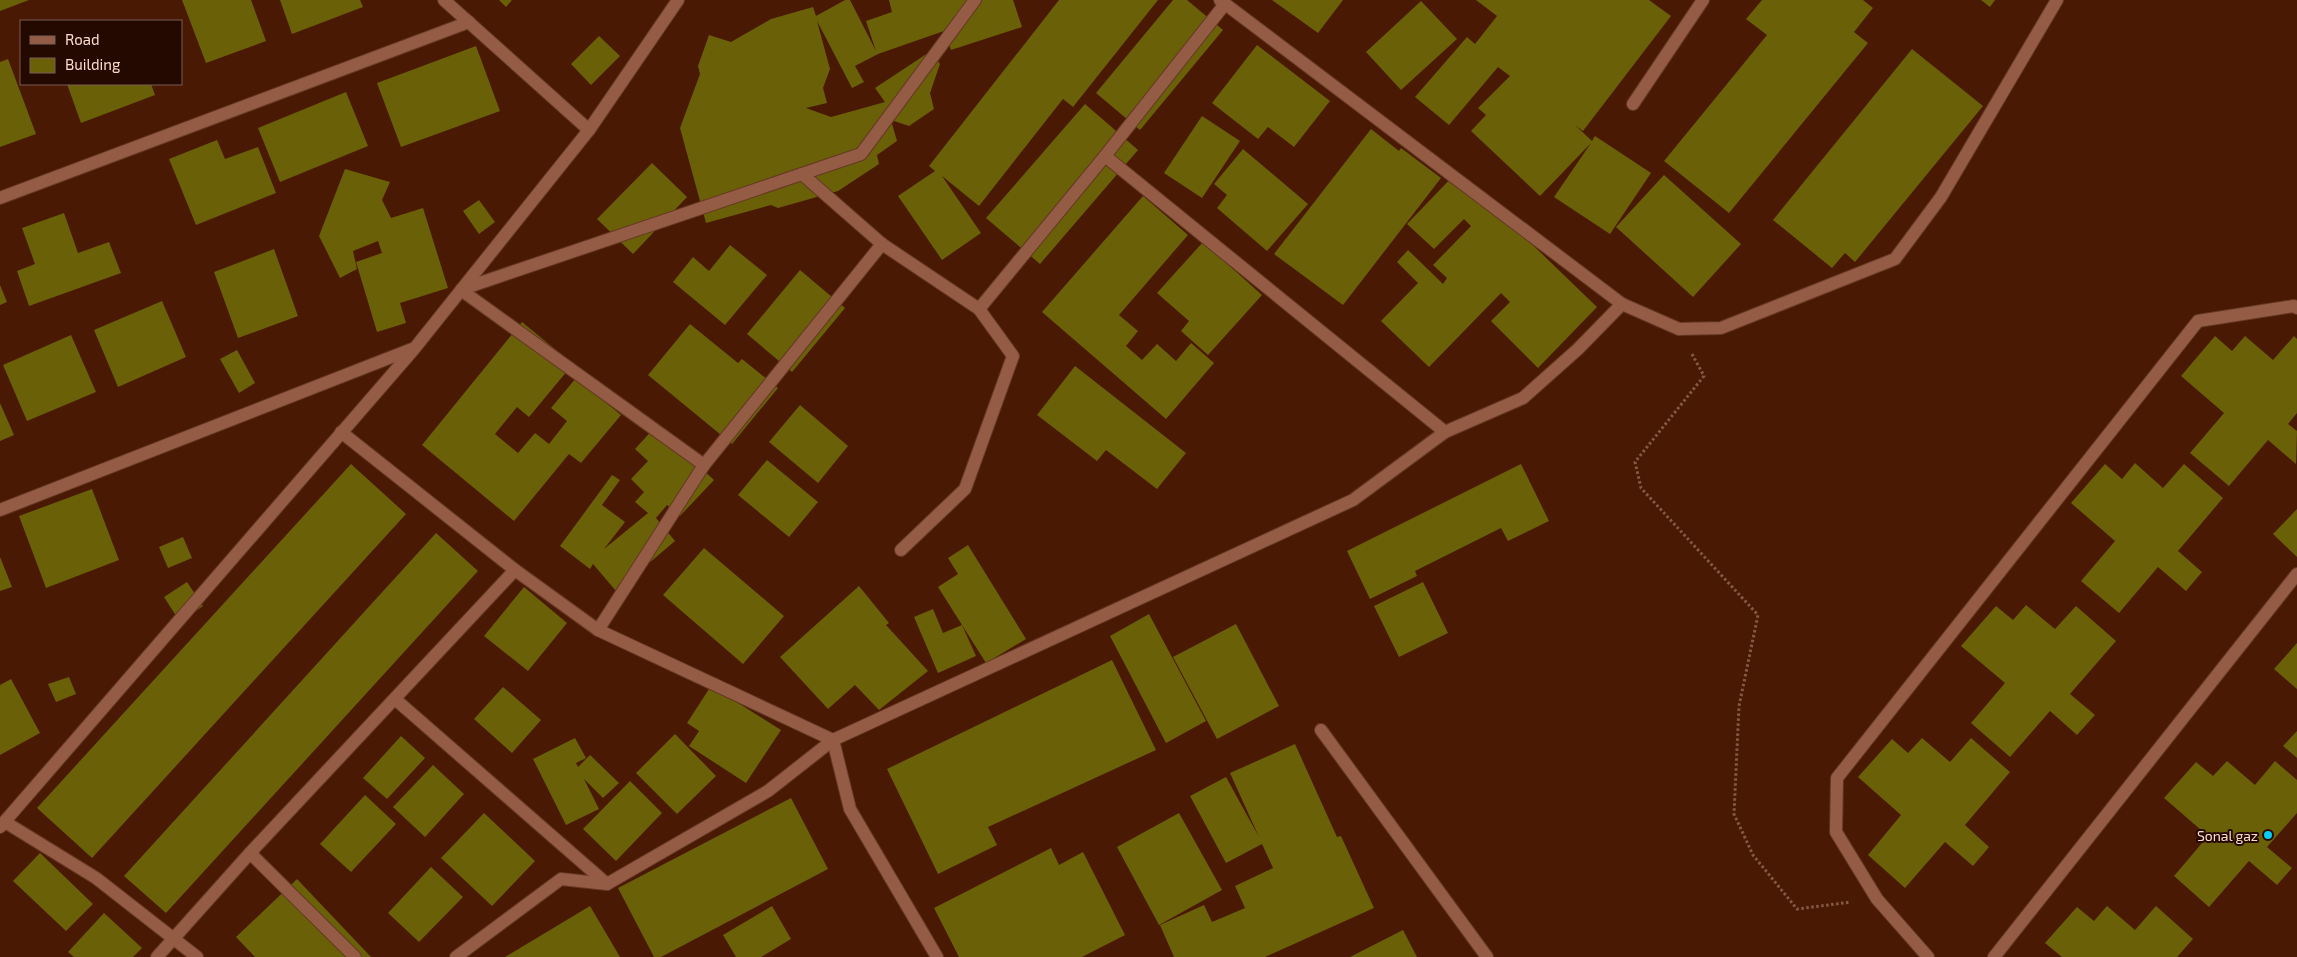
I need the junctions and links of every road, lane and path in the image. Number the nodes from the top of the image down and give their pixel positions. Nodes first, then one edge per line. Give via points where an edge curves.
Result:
1 (444, 0) edge
2 (678, 0) edge
3 (975, 0) edge
4 (1703, 0) edge
5 (2057, 0) edge
6 (1222, 2) edge
7 (469, 22) junction
8 (1633, 104) dead end
9 (589, 130) junction
10 (1105, 156) junction
11 (802, 174) junction
12 (0, 198) edge
13 (882, 244) junction
14 (462, 290) junction
15 (1622, 304) junction
16 (2297, 308) edge
17 (979, 309) junction
18 (1679, 329) junction
19 (414, 349) junction
20 (341, 432) junction
21 (1445, 432) junction
22 (704, 465) junction
23 (0, 510) edge
24 (900, 550) dead end
25 (515, 570) junction
26 (2297, 574) edge
27 (598, 630) junction
28 (395, 699) junction
29 (1322, 730) dead end
30 (833, 740) junction
31 (3, 824) edge
32 (250, 853) junction
33 (607, 884) junction
34 (1877, 900) junction
35 (174, 940) junction
36 (157, 957) edge
37 (196, 957) edge
38 (355, 957) edge
39 (456, 957) edge
40 (937, 957) edge
41 (1487, 957) edge
42 (1928, 957) edge
43 (1994, 957) edge

1 - 7 street
2 - 9 street
3 - 11 street via 861,154
4 - 8 street
5 - 18 street via 1941,197 1895,259 1721,328
6 - 10 street
6 - 15 street
7 - 9 street
7 - 12 street
9 - 14 street
10 - 17 street
10 - 21 street
11 - 13 street
11 - 14 street
13 - 17 street
13 - 22 street
14 - 19 street
14 - 22 street
15 - 18 street
15 - 21 street via 1523,398
16 - 34 street via 2198,321 1837,778 1836,832
17 - 24 street via 1013,356 965,489
18 - 34 path via 1704,376 1635,462 1642,488 1758,615 1739,706 1734,814 1753,855 1797,909
19 - 20 street
19 - 23 street
20 - 25 street
20 - 31 street
21 - 30 street via 1353,500
22 - 27 street
25 - 27 street
25 - 28 street
26 - 43 street
27 - 30 street
28 - 32 street
28 - 33 street
29 - 41 street
30 - 33 street via 768,792
30 - 40 street via 850,809
31 - 35 street via 96,878
32 - 35 street
32 - 38 street
33 - 39 street via 561,879
34 - 42 street
35 - 36 street
35 - 37 street

